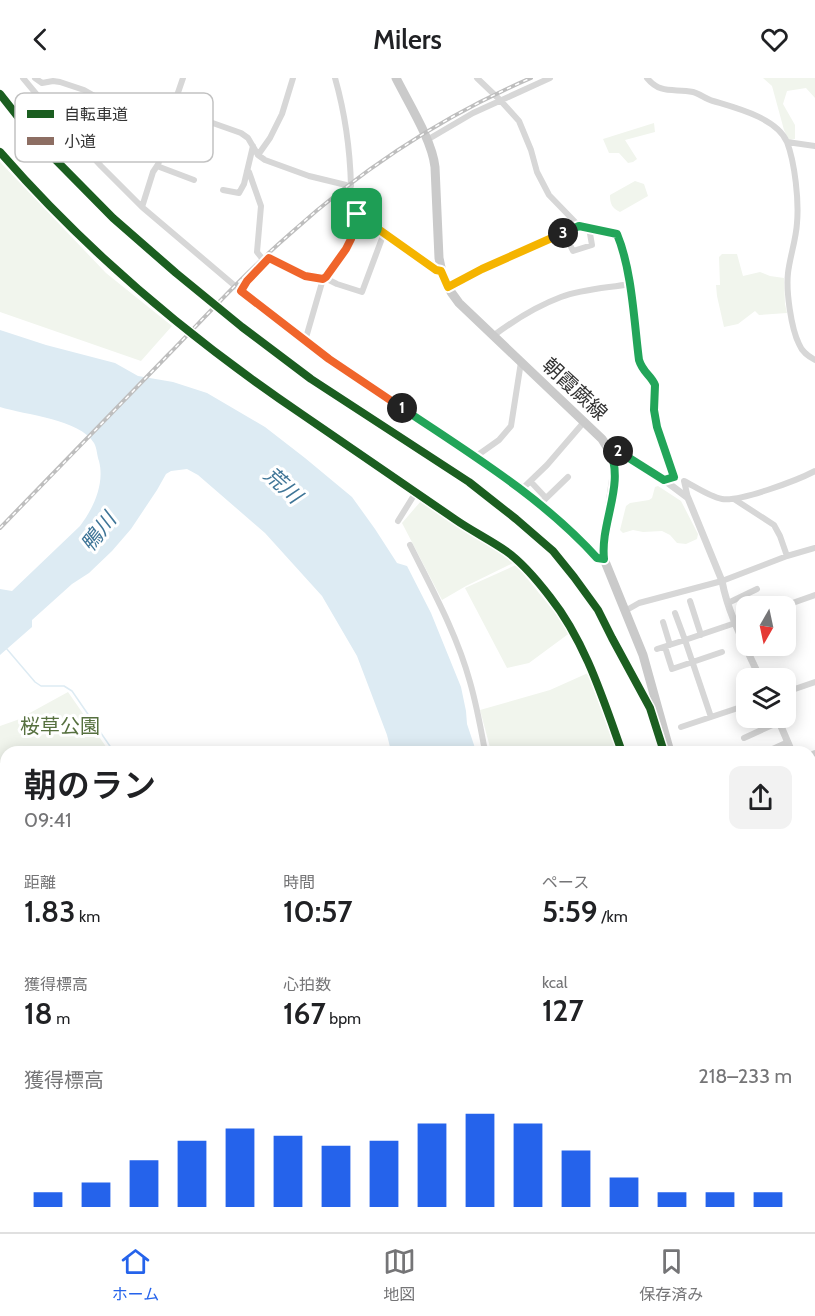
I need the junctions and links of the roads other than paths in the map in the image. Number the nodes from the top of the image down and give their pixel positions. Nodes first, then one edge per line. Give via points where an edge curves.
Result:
1 (23, 78) edge
2 (34, 78) edge
3 (80, 78) edge
4 (183, 78) edge
5 (293, 78) edge
6 (335, 78) edge
7 (396, 78) edge
8 (477, 78) edge
9 (550, 78) edge
10 (647, 78) edge
11 (54, 79) edge
12 (75, 86) junction
13 (36, 93) edge
14 (89, 93) edge
15 (178, 93) edge
16 (500, 100) junction
17 (213, 124) edge
18 (427, 140) junction
19 (787, 142) junction
20 (253, 146) junction
21 (815, 146) edge
22 (0, 152) edge
23 (258, 156) junction
24 (97, 162) edge
25 (159, 162) edge
26 (157, 166) junction
27 (247, 171) junction
28 (195, 180) dead end
29 (349, 187) junction
30 (223, 190) dead end
31 (142, 207) junction
32 (357, 214) junction
33 (579, 226) junction
34 (589, 228) junction
35 (384, 232) junction
36 (564, 233) junction
37 (265, 262) junction
38 (441, 271) junction
39 (324, 279) junction
40 (630, 284) junction
41 (448, 287) junction
42 (241, 291) junction
43 (493, 336) junction
44 (305, 341) junction
45 (815, 360) edge
46 (521, 362) junction
47 (584, 422) junction
48 (609, 448) junction
49 (475, 457) junction
50 (815, 471) edge
51 (568, 477) dead end
52 (674, 477) junction
53 (664, 480) junction
54 (684, 481) junction
55 (531, 482) junction
56 (521, 490) junction
57 (416, 492) junction
58 (546, 498) junction
59 (688, 498) junction
60 (734, 499) junction
61 (539, 505) junction
62 (398, 521) dead end
63 (410, 545) dead end
64 (815, 548) edge
65 (787, 556) junction
66 (604, 559) junction
67 (722, 581) junction
68 (757, 589) dead end
69 (815, 595) edge
70 (690, 601) dead end
71 (796, 602) edge
72 (728, 603) junction
73 (625, 611) junction
74 (675, 613) dead end
75 (663, 622) dead end
76 (736, 623) joint
77 (701, 635) junction
78 (685, 640) junction
79 (668, 646) junction
80 (657, 649) dead end
81 (722, 652) dead end
82 (692, 663) junction
83 (815, 682) edge
84 (796, 689) edge
85 (736, 709) edge
86 (711, 717) junction
87 (681, 727) dead end
88 (763, 728) edge
89 (782, 728) edge
90 (744, 738) dead end
91 (788, 742) junction
92 (484, 746) edge
93 (620, 746) edge
94 (668, 746) edge
95 (779, 746) edge
96 (790, 746) edge

1 - 13 street
2 - 11 street via 42,83
3 - 12 street
4 - 15 street
5 - 23 street via 282,114
6 - 29 street via 350,158
7 - 18 main road, 朝霞蕨線
8 - 16 street
9 - 16 street
10 - 19 street via 660,89 696,93 743,110 777,129
11 - 12 street
12 - 14 street
16 - 18 street
16 - 33 street via 519,121 549,195
17 - 20 street via 241,133
18 - 38 main road, 朝霞蕨線 via 435,168
19 - 21 street
19 - 45 street via 797,204 788,273 791,316 799,344
20 - 23 street
20 - 27 street
22 - 57 street via 43,199 157,305 279,399
23 - 29 street
24 - 31 street
25 - 26 street
26 - 28 street
26 - 31 street
27 - 30 street via 239,193
27 - 37 street via 261,206 257,252
29 - 32 street
31 - 42 street
32 - 35 street
32 - 39 street via 346,249
33 - 34 street
33 - 36 street
34 - 36 street via 592,245 573,251
34 - 40 street via 617,234
35 - 38 street
35 - 39 street via 362,292
36 - 41 street
37 - 39 street via 269,258 305,276
37 - 42 street
38 - 41 main road, 朝霞蕨線
39 - 44 street
40 - 43 street via 562,297 511,322
40 - 52 street via 639,360 654,381 657,427
41 - 43 main road, 朝霞蕨線
42 - 44 street
43 - 46 main road, 朝霞蕨線
44 - 49 street
46 - 47 main road, 朝霞蕨線
46 - 49 street via 511,426 500,440
47 - 48 main road, 朝霞蕨線
47 - 55 street
48 - 53 street
48 - 66 main road, 朝霞蕨線 via 615,473
49 - 56 street
50 - 60 street
51 - 58 street
52 - 53 street
52 - 54 street
53 - 59 street
54 - 59 street
54 - 60 street via 719,498
55 - 56 street
55 - 58 street
56 - 61 street
57 - 62 street
57 - 93 street via 507,552 549,596 574,631
58 - 61 street
59 - 67 street
60 - 65 street via 774,525
61 - 66 street via 597,558
63 - 92 street via 458,645
64 - 65 street
65 - 67 street
66 - 73 main road, 朝霞蕨線
67 - 72 street
67 - 73 street via 639,603
68 - 72 street
69 - 71 street
70 - 77 street
72 - 76 street
73 - 94 main road, 朝霞蕨線 via 646,664
74 - 78 street
75 - 79 street
76 - 77 street
77 - 78 street
78 - 79 street
78 - 82 street
79 - 80 street
79 - 82 street via 672,669
81 - 82 street
82 - 86 street
83 - 84 street
85 - 86 street
86 - 87 street
88 - 90 street
89 - 91 street
91 - 95 street
91 - 96 street

